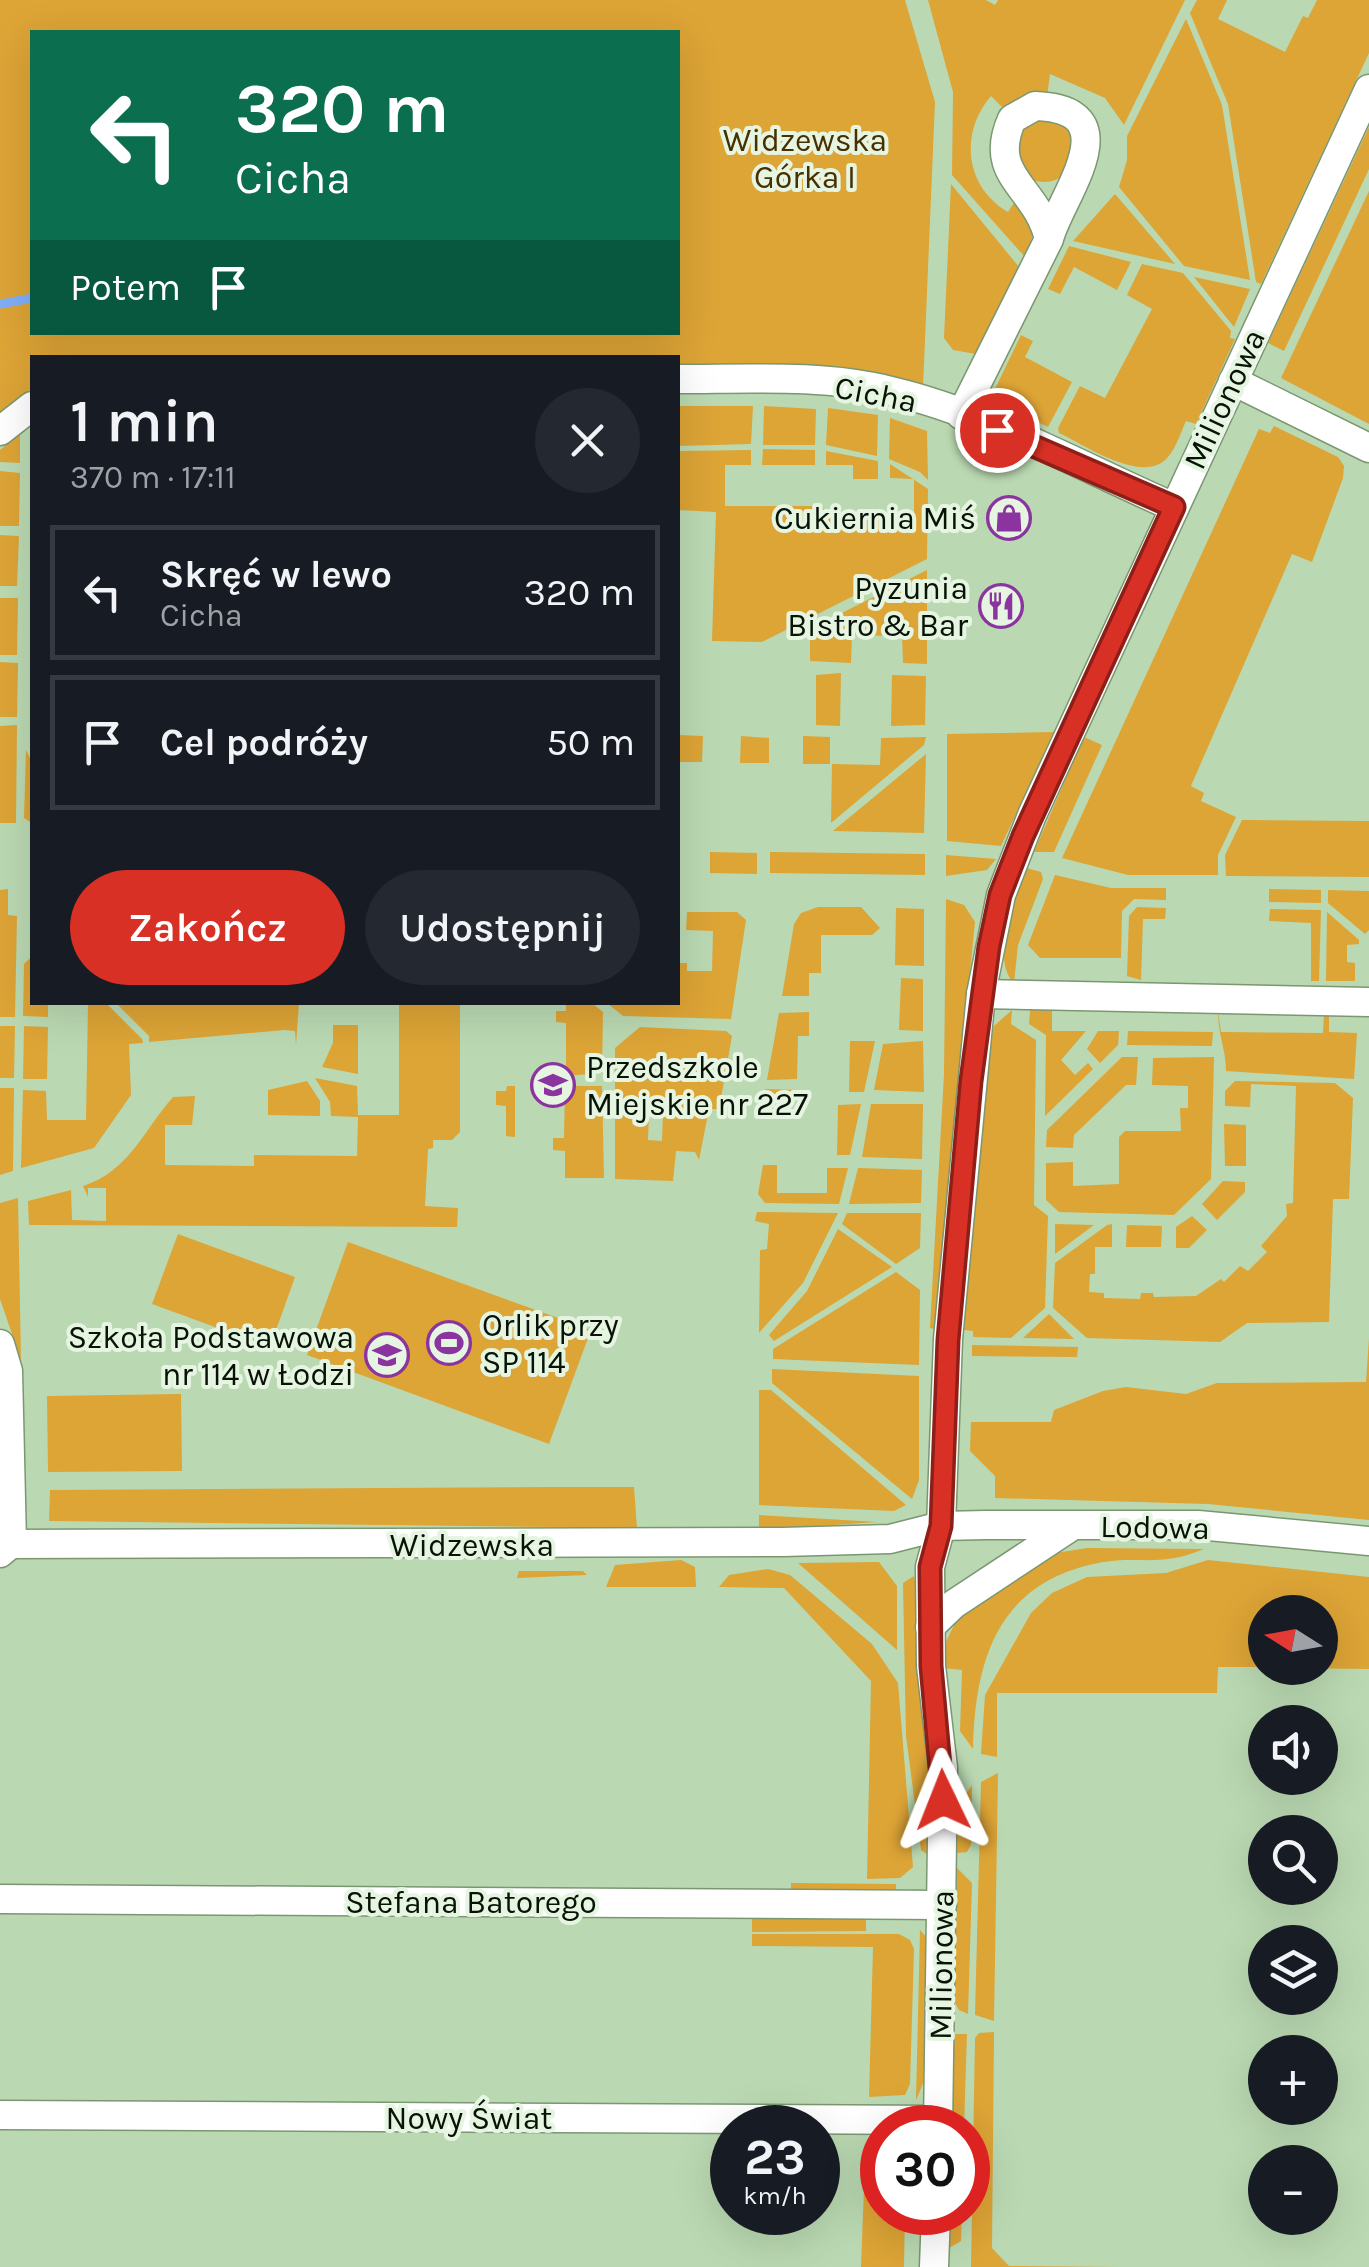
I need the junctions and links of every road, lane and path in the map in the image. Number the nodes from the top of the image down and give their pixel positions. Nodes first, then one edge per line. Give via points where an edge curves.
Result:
1 (1369, 90) edge
2 (1049, 238) dead end
3 (680, 379) edge
4 (1233, 381) junction
5 (30, 408) edge
6 (961, 414) junction
7 (0, 431) edge
8 (1369, 448) edge
9 (1174, 507) junction
10 (981, 994) junction
11 (1369, 1002) edge
12 (0, 1344) edge
13 (1074, 1525) junction
14 (941, 1526) junction
15 (1369, 1542) edge
16 (4, 1546) edge
17 (930, 1627) junction
18 (0, 1898) edge
19 (942, 1906) junction
20 (938, 2105) edge
21 (0, 2115) edge
22 (860, 2123) edge
23 (935, 2235) edge
24 (934, 2267) edge

1 - 4 street, Milionowa
2 - 6 street
3 - 6 street, Cicha via 872,388
4 - 8 street
4 - 9 street, Milionowa
5 - 7 street
6 - 9 street, Cicha
9 - 10 street, Milionowa via 1015,856 1000,895
10 - 11 street
10 - 14 street, Milionowa via 948,1340
12 - 16 street via 8,1371
13 - 14 street, Lodowa
13 - 15 street, Lodowa via 1198,1526
13 - 17 street
14 - 16 street, Widzewska via 890,1539 783,1542
14 - 17 street, Milionowa via 930,1567
17 - 19 street, Milionowa via 943,1768
18 - 19 street, Stefana Batorego
19 - 20 street, Milionowa
21 - 22 street, Nowy Świat
23 - 24 street

